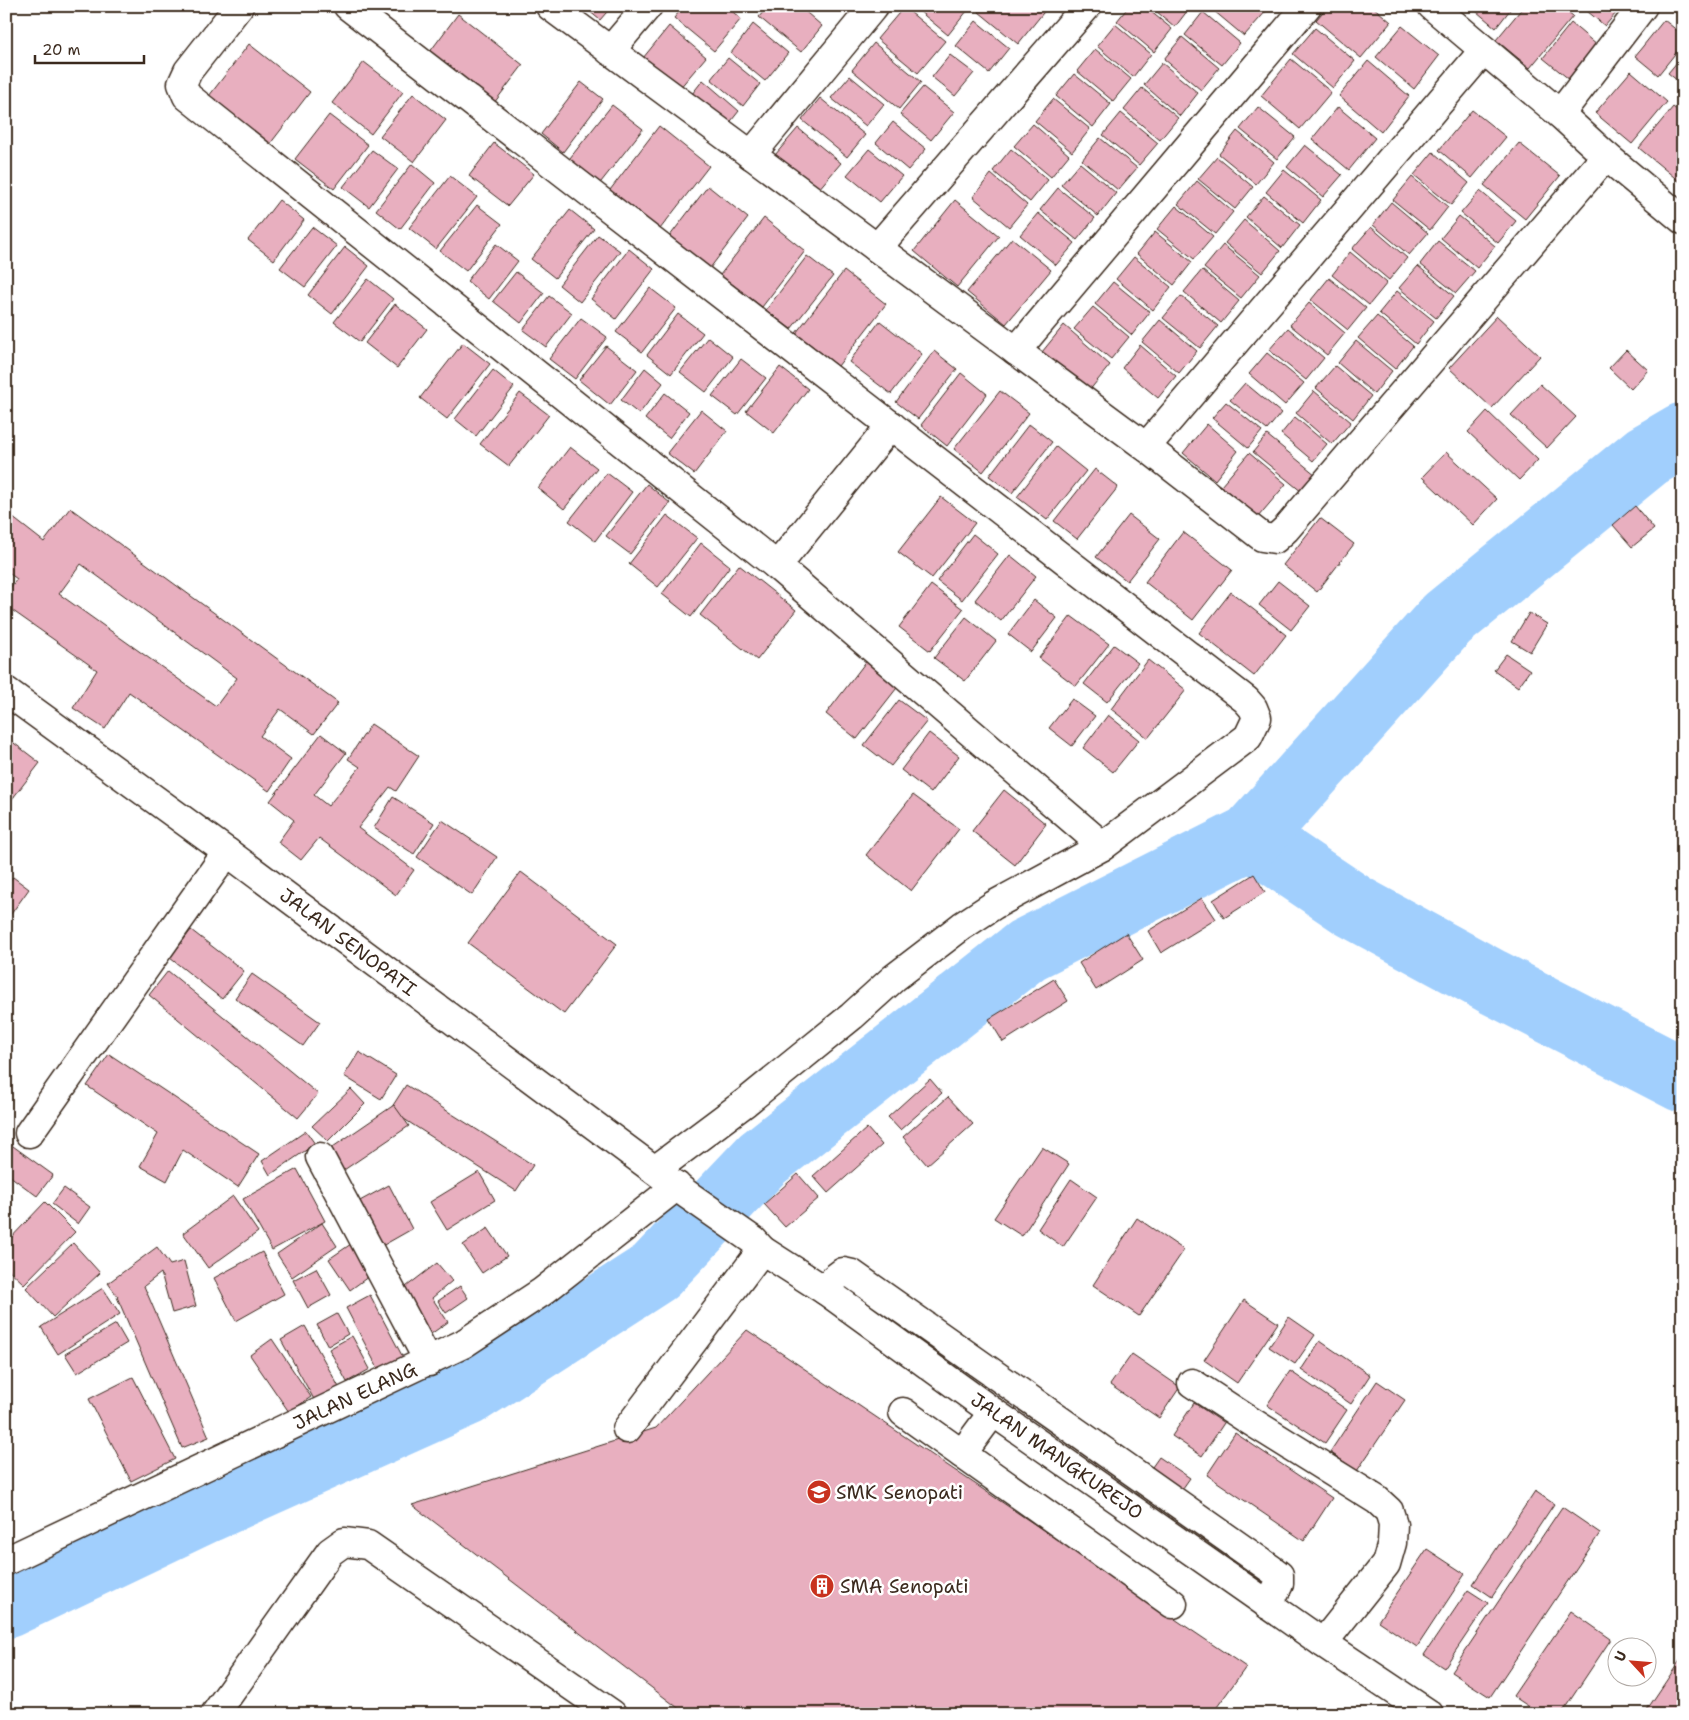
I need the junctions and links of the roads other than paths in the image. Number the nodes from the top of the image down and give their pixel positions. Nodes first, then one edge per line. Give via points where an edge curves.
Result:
1 (239, 6) edge
2 (348, 6) edge
3 (550, 6) edge
4 (648, 6) edge
5 (874, 6) edge
6 (1087, 6) edge
7 (1307, 6) edge
8 (1432, 6) edge
9 (1643, 6) edge
10 (1484, 50) junction
11 (610, 51) junction
12 (1560, 114) junction
13 (751, 155) junction
14 (1606, 156) junction
15 (1683, 220) edge
16 (878, 248) junction
17 (1016, 352) junction
18 (891, 425) junction
19 (1146, 447) junction
20 (777, 566) junction
21 (6, 691) edge
22 (1103, 846) junction
23 (227, 852) junction
24 (29, 1133) dead end
25 (320, 1158) dead end
26 (655, 1170) junction
27 (683, 1190) junction
28 (758, 1246) junction
29 (826, 1290) junction
30 (975, 1361) junction
31 (429, 1362) junction
32 (1192, 1383) dead end
33 (958, 1386) junction
34 (903, 1412) dead end
35 (993, 1412) junction
36 (627, 1430) dead end
37 (962, 1454) junction
38 (1123, 1465) junction
39 (1106, 1491) junction
40 (6, 1561) edge
41 (1173, 1604) dead end
42 (1268, 1605) junction
43 (1323, 1643) junction
44 (215, 1714) edge
45 (612, 1714) edge
46 (1429, 1714) edge

1 - 20 street via 188,71 182,84 187,96
2 - 18 street
3 - 11 street
4 - 11 street
5 - 13 street
6 - 16 street
7 - 17 street
8 - 10 street
9 - 12 street
10 - 12 street
10 - 19 street
11 - 13 street
12 - 14 street
13 - 16 street
14 - 15 street
14 - 19 street via 1275,539 1262,537
16 - 17 street
17 - 19 street
18 - 20 street
18 - 22 street via 1253,708 1257,718 1248,737
20 - 22 street
21 - 23 street, JALAN SENOPATI
22 - 26 street via 994,904 962,926 894,978 746,1102
23 - 24 street
23 - 26 street, JALAN SENOPATI
25 - 31 street
26 - 27 street, JALAN SENOPATI
27 - 28 street, JALAN MANGKUREJO
27 - 31 street, JALAN ELANG via 542,1292 463,1344
28 - 29 street, JALAN MANGKUREJO
28 - 36 street
29 - 30 street via 843,1272 852,1274
29 - 33 street, JALAN MANGKUREJO
30 - 33 street
30 - 38 street
31 - 40 street, JALAN ELANG
32 - 43 street via 1377,1500 1388,1511 1393,1524 1386,1564
33 - 35 street, JALAN MANGKUREJO
34 - 37 street
35 - 37 street
35 - 39 street, JALAN MANGKUREJO
37 - 41 street
38 - 39 street
38 - 42 street via 1280,1575
39 - 42 street, JALAN MANGKUREJO
42 - 43 street, JALAN MANGKUREJO
43 - 46 street, JALAN MANGKUREJO
44 - 45 street via 330,1552 344,1542 368,1545

